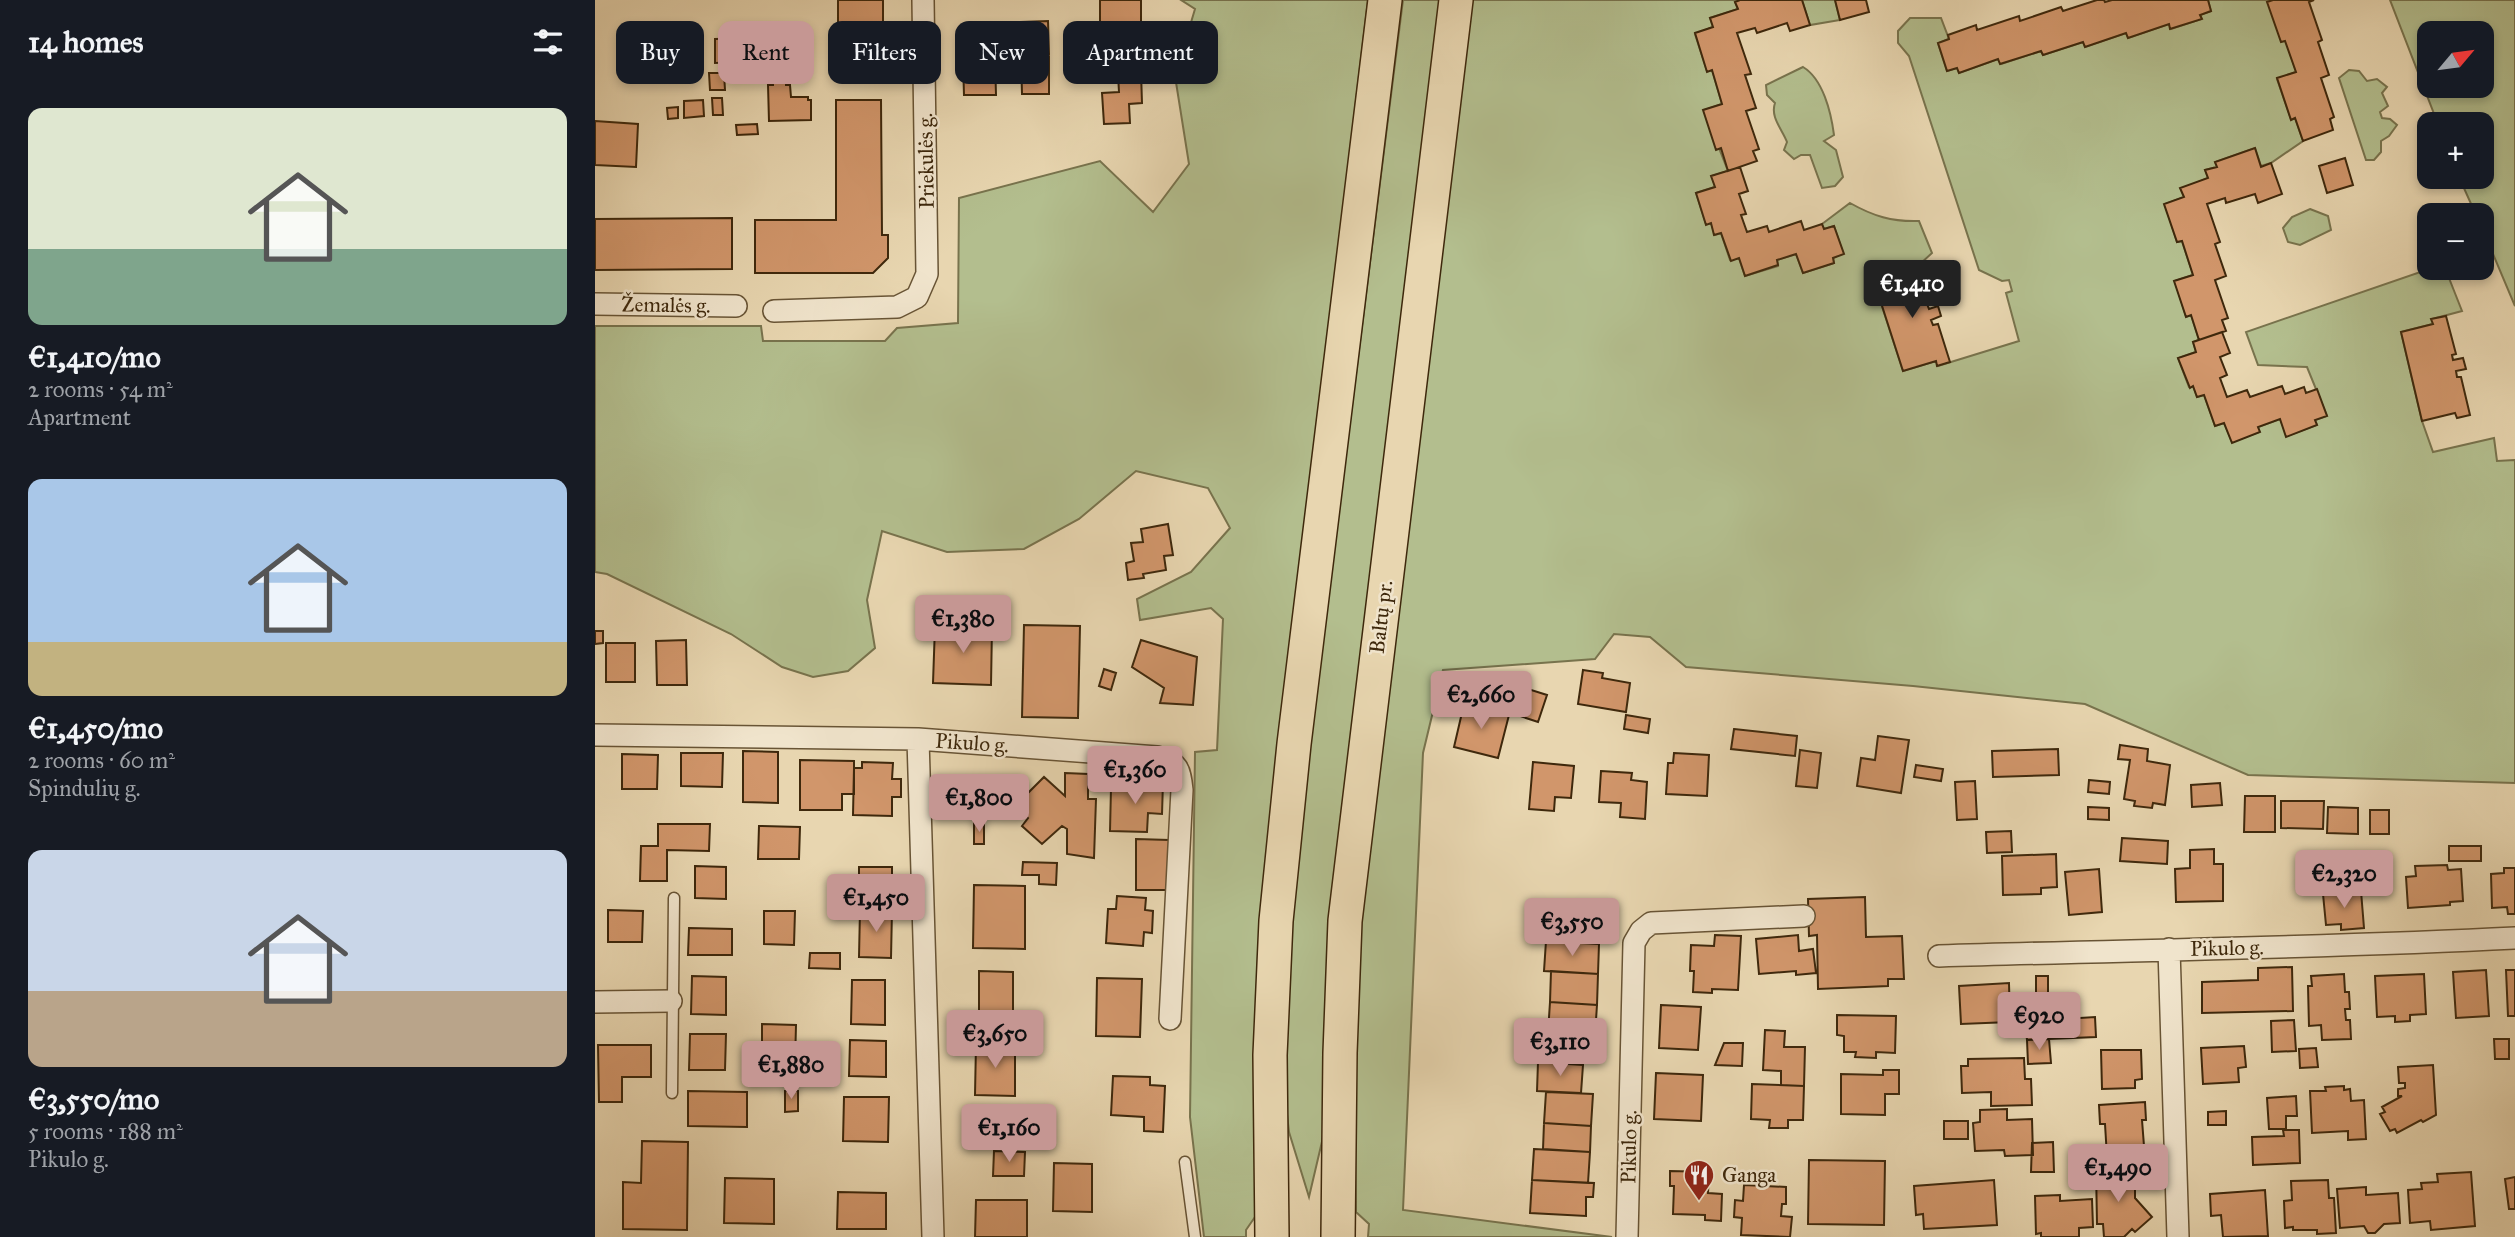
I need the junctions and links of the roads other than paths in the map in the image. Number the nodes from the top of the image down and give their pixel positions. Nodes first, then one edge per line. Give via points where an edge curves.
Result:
1 (923, 0) edge
2 (1385, 0) edge
3 (1456, 0) edge
4 (595, 304) edge
5 (736, 306) dead end
6 (774, 311) dead end
7 (595, 735) edge
8 (918, 739) junction
9 (674, 898) dead end
10 (1804, 916) dead end
11 (2515, 938) edge
12 (2169, 948) junction
13 (1938, 956) dead end
14 (671, 1001) junction
15 (595, 1002) edge
16 (1170, 1018) dead end
17 (672, 1093) dead end
18 (1185, 1162) dead end
19 (1272, 1233) edge
20 (1338, 1234) edge
21 (933, 1237) edge
22 (1195, 1237) edge
23 (1627, 1237) edge
24 (2178, 1237) edge

1 - 6 street, Priekulės g. via 927,274 917,298 897,307
2 - 19 main road via 1276,920
3 - 20 main road, Baltų pr. via 1345,921
4 - 5 street, Žemalės g.
7 - 8 street, Pikulo g.
8 - 16 street, Pikulo g. via 1170,760 1180,772 1182,790
8 - 21 street
9 - 14 lane
10 - 23 street, Pikulo g. via 1651,923 1634,943
11 - 12 street, Pikulo g. via 2364,946
12 - 13 street, Pikulo g.
12 - 24 street
14 - 15 street
14 - 17 lane
18 - 22 lane

